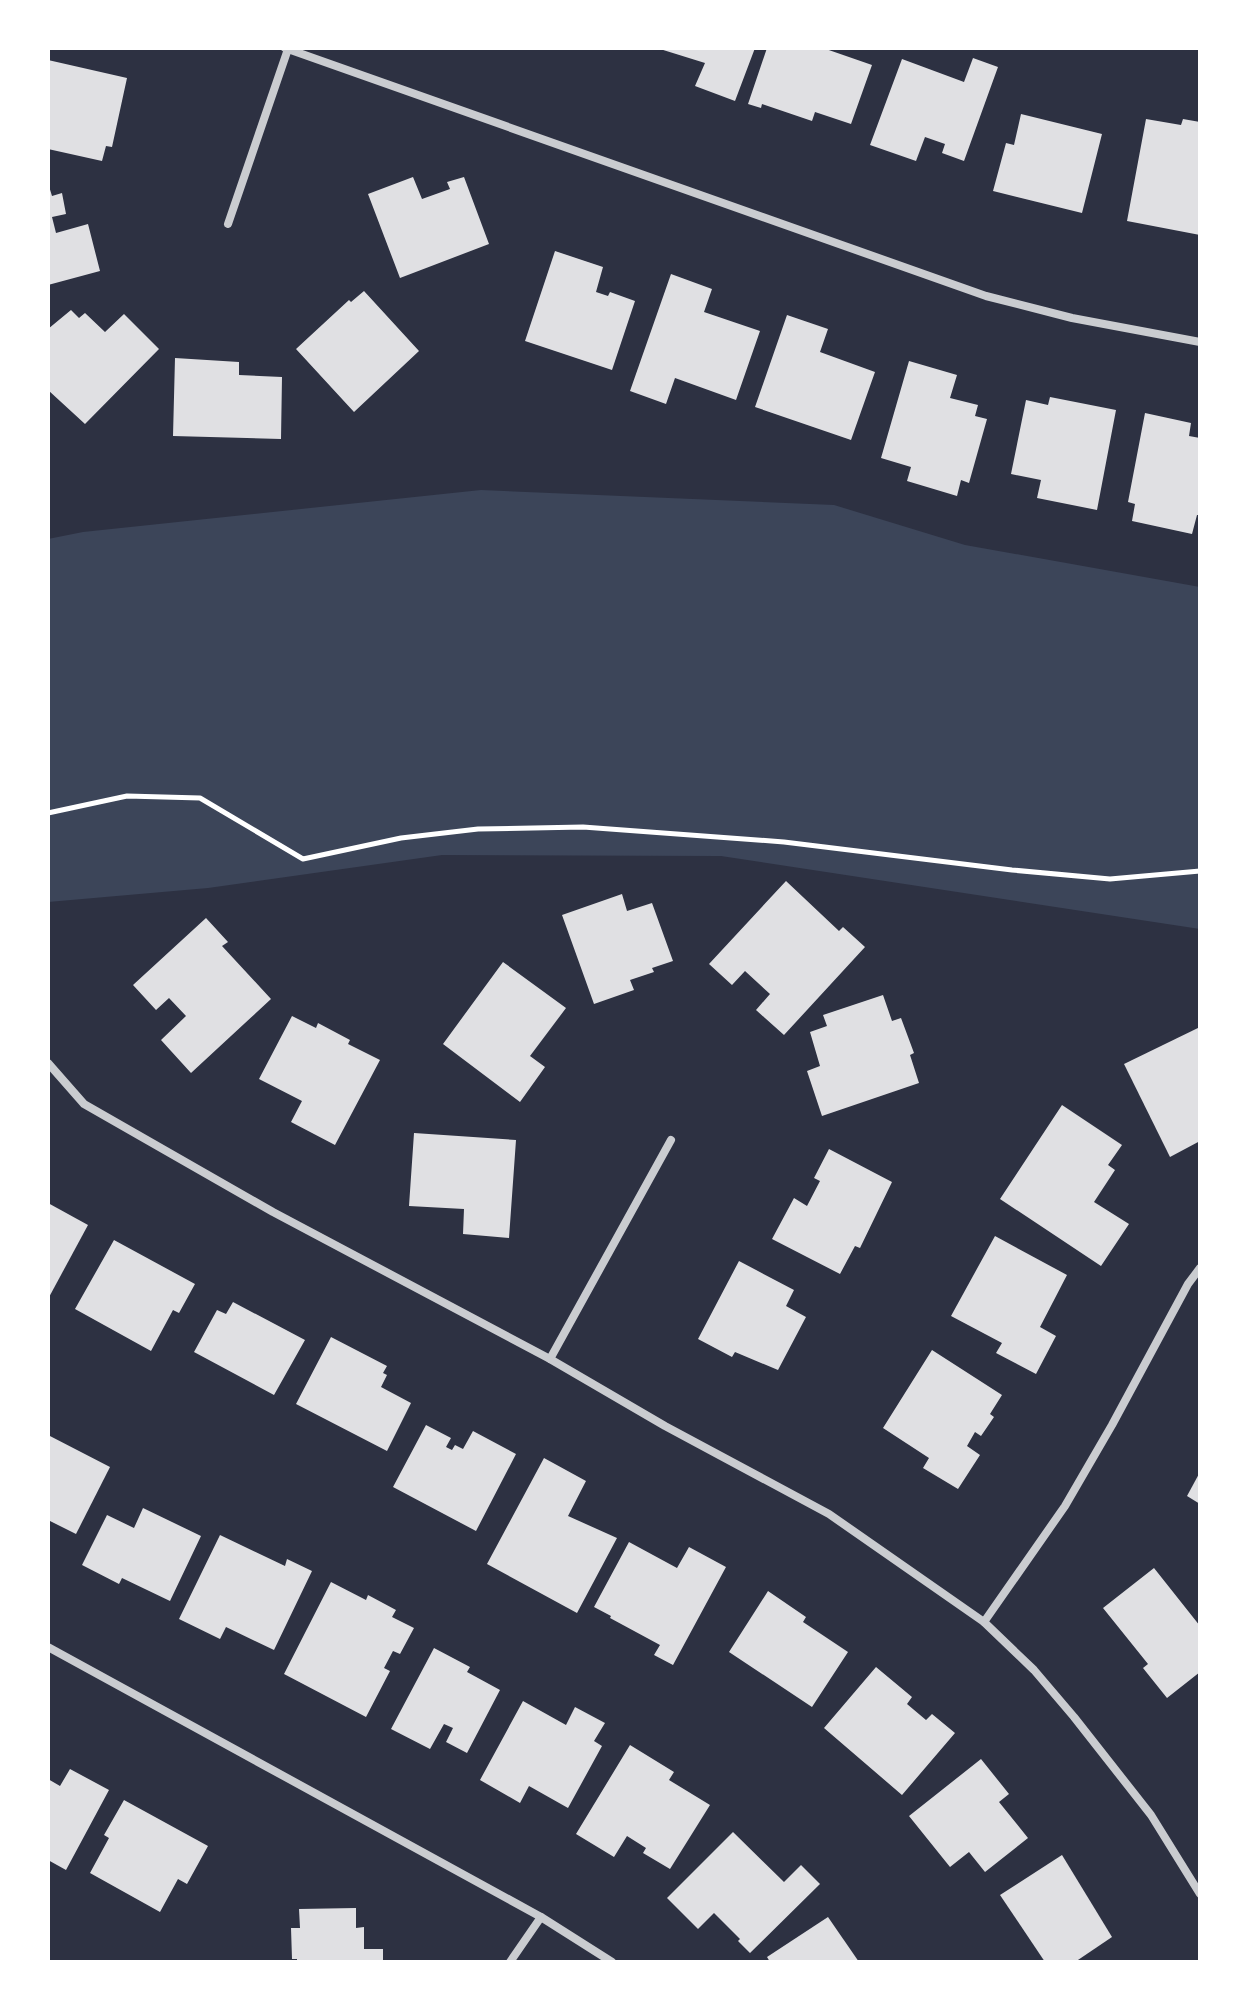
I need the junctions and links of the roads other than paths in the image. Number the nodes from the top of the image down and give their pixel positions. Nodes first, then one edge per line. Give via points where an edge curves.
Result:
1 (286, 49) edge
2 (228, 224) dead end
3 (1200, 342) edge
4 (48, 1063) edge
5 (671, 1140) dead end
6 (1200, 1268) edge
7 (550, 1359) junction
8 (984, 1622) junction
9 (48, 1647) edge
10 (1200, 1894) edge
11 (541, 1917) junction
12 (510, 1962) edge
13 (612, 1962) edge

1 - 2 street
1 - 3 street via 986,296
4 - 7 street via 84,1104 273,1212
5 - 7 street
6 - 8 street via 1065,1506
7 - 8 street via 829,1514
8 - 10 street via 1074,1717 1151,1815
9 - 11 street
11 - 12 street
11 - 13 street

